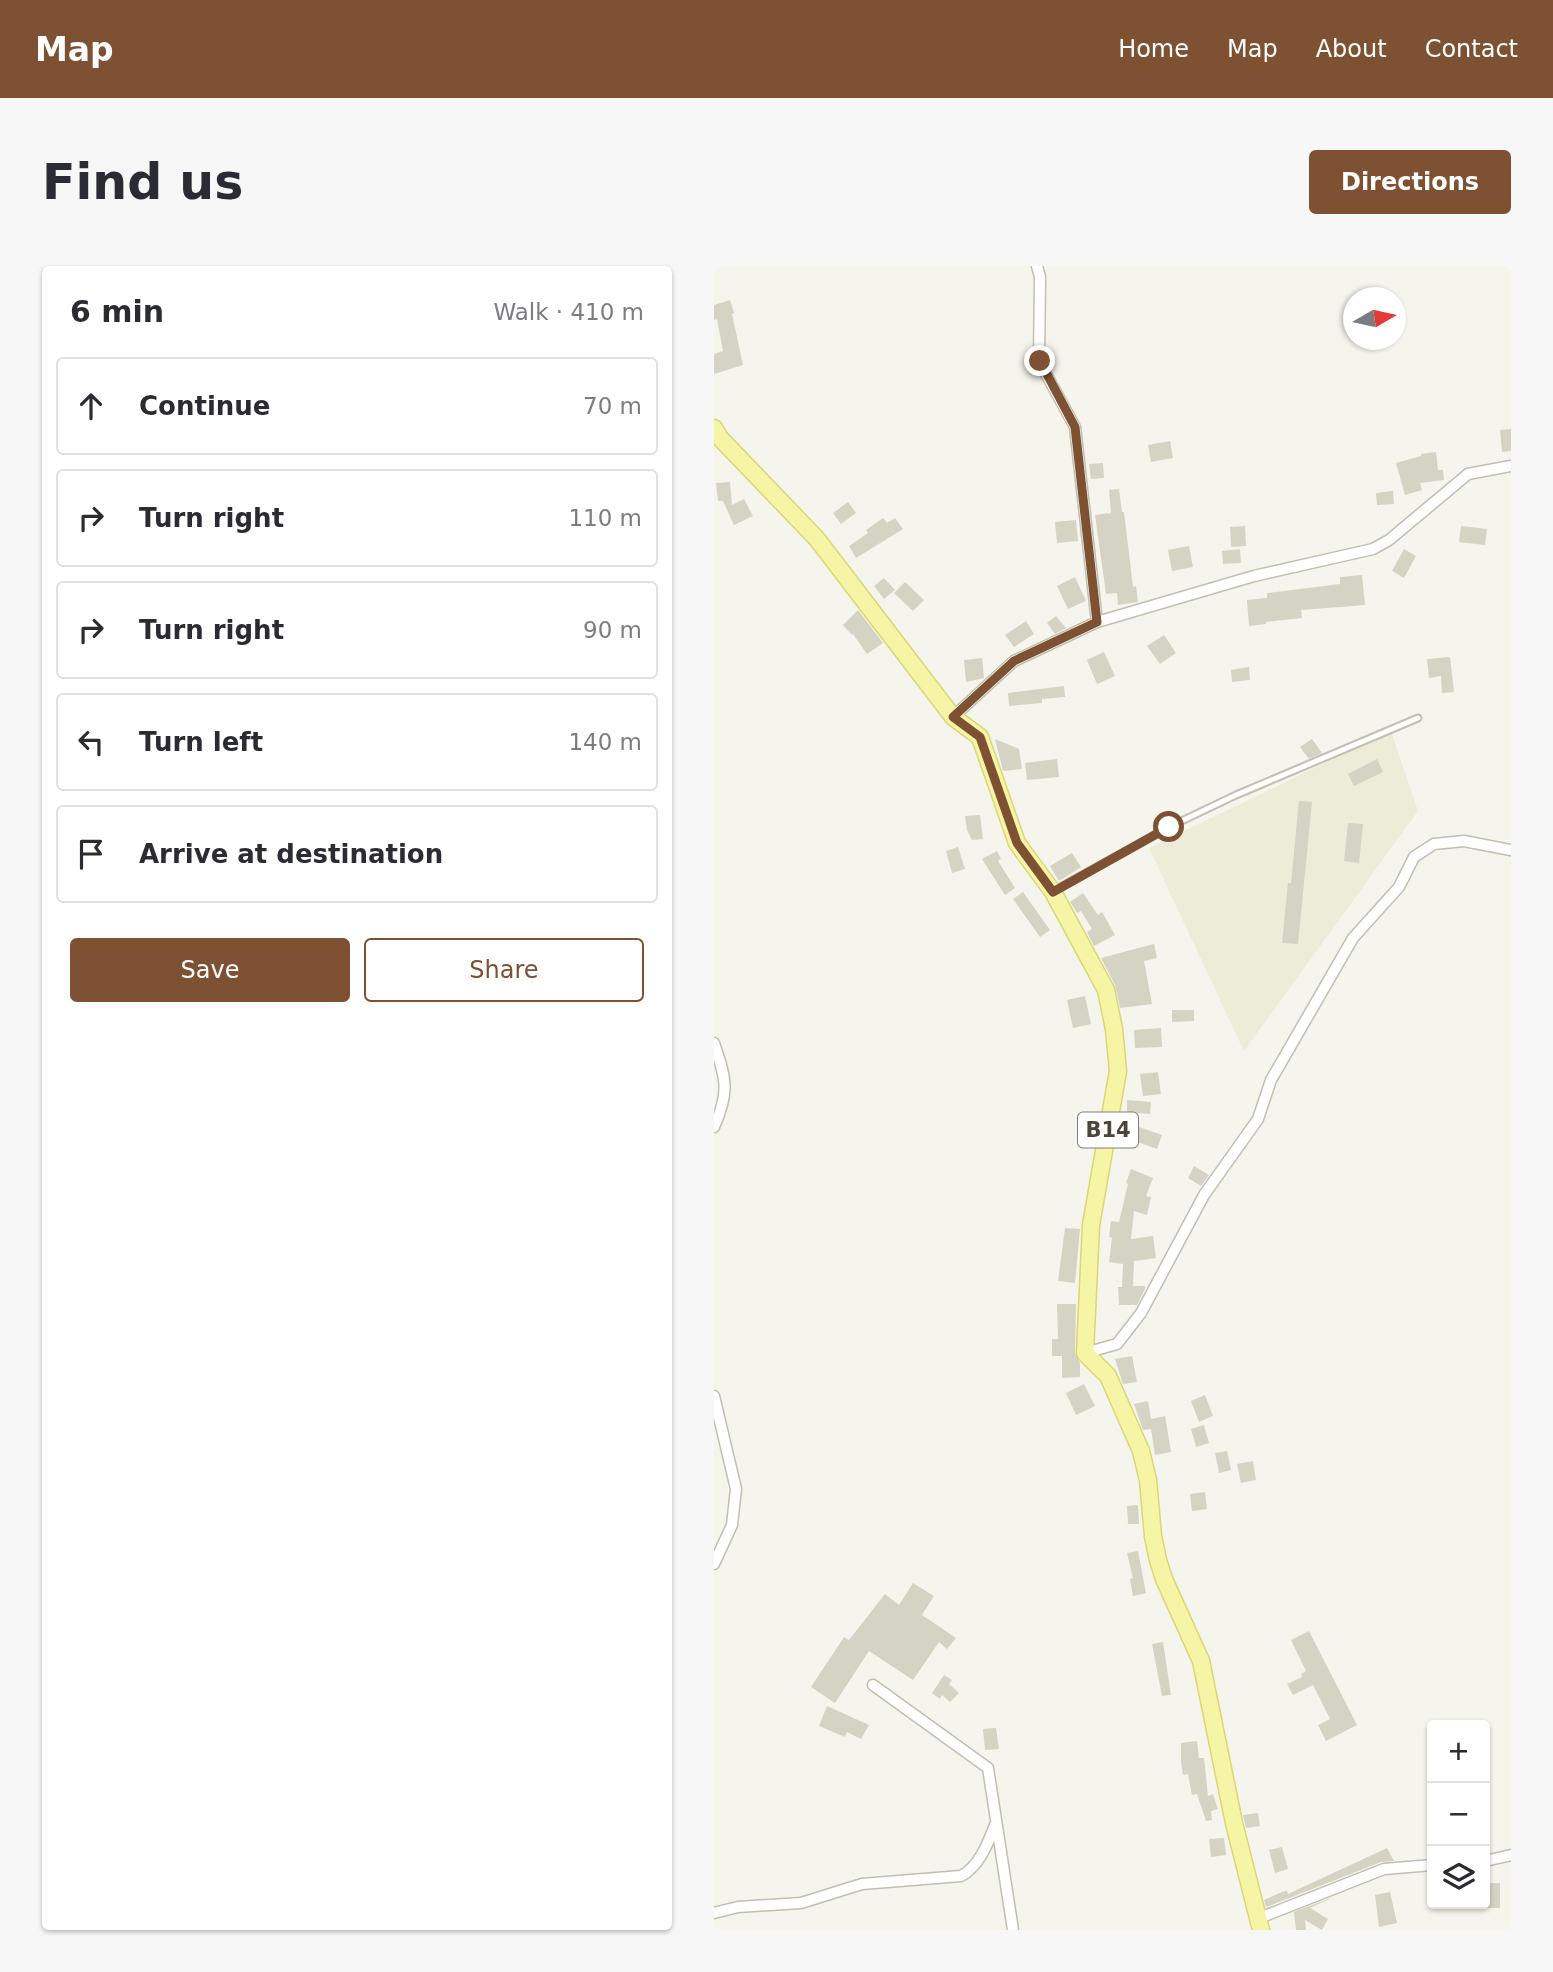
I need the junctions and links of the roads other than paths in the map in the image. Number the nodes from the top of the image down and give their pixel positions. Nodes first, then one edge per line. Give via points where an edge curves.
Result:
1 (1037, 266) edge
2 (716, 438) edge
3 (1511, 466) edge
4 (1097, 622) junction
5 (953, 717) junction
6 (1418, 718) dead end
7 (1511, 850) edge
8 (1053, 892) junction
9 (714, 1043) edge
10 (714, 1127) edge
11 (1085, 1353) junction
12 (714, 1396) edge
13 (714, 1564) edge
14 (873, 1685) dead end
15 (995, 1825) junction
16 (1511, 1855) edge
17 (1490, 1860) edge
18 (1427, 1865) edge
19 (714, 1913) edge
20 (1259, 1925) edge
21 (1013, 1930) edge

1 - 4 street via 1040,361 1075,427
2 - 5 main road, B14 via 817,539
3 - 4 street via 1468,474 1373,549 1254,576
4 - 5 street via 1014,661
5 - 8 main road, B14 via 980,737 1017,843
6 - 8 lane via 1236,795
7 - 11 street via 1464,841 1434,845 1414,857 1399,887 1353,938 1271,1080 1258,1119 1204,1195 1141,1313 1117,1344
8 - 11 main road, B14 via 1106,990 1118,1071 1091,1225
9 - 10 street via 726,1079
11 - 20 main road via 1108,1376 1140,1451 1158,1560 1200,1661
12 - 13 street via 736,1489 732,1525
14 - 15 street via 988,1768
15 - 19 street via 986,1849 961,1876 862,1884 801,1903
15 - 21 street
16 - 17 street
18 - 20 street via 1384,1869

